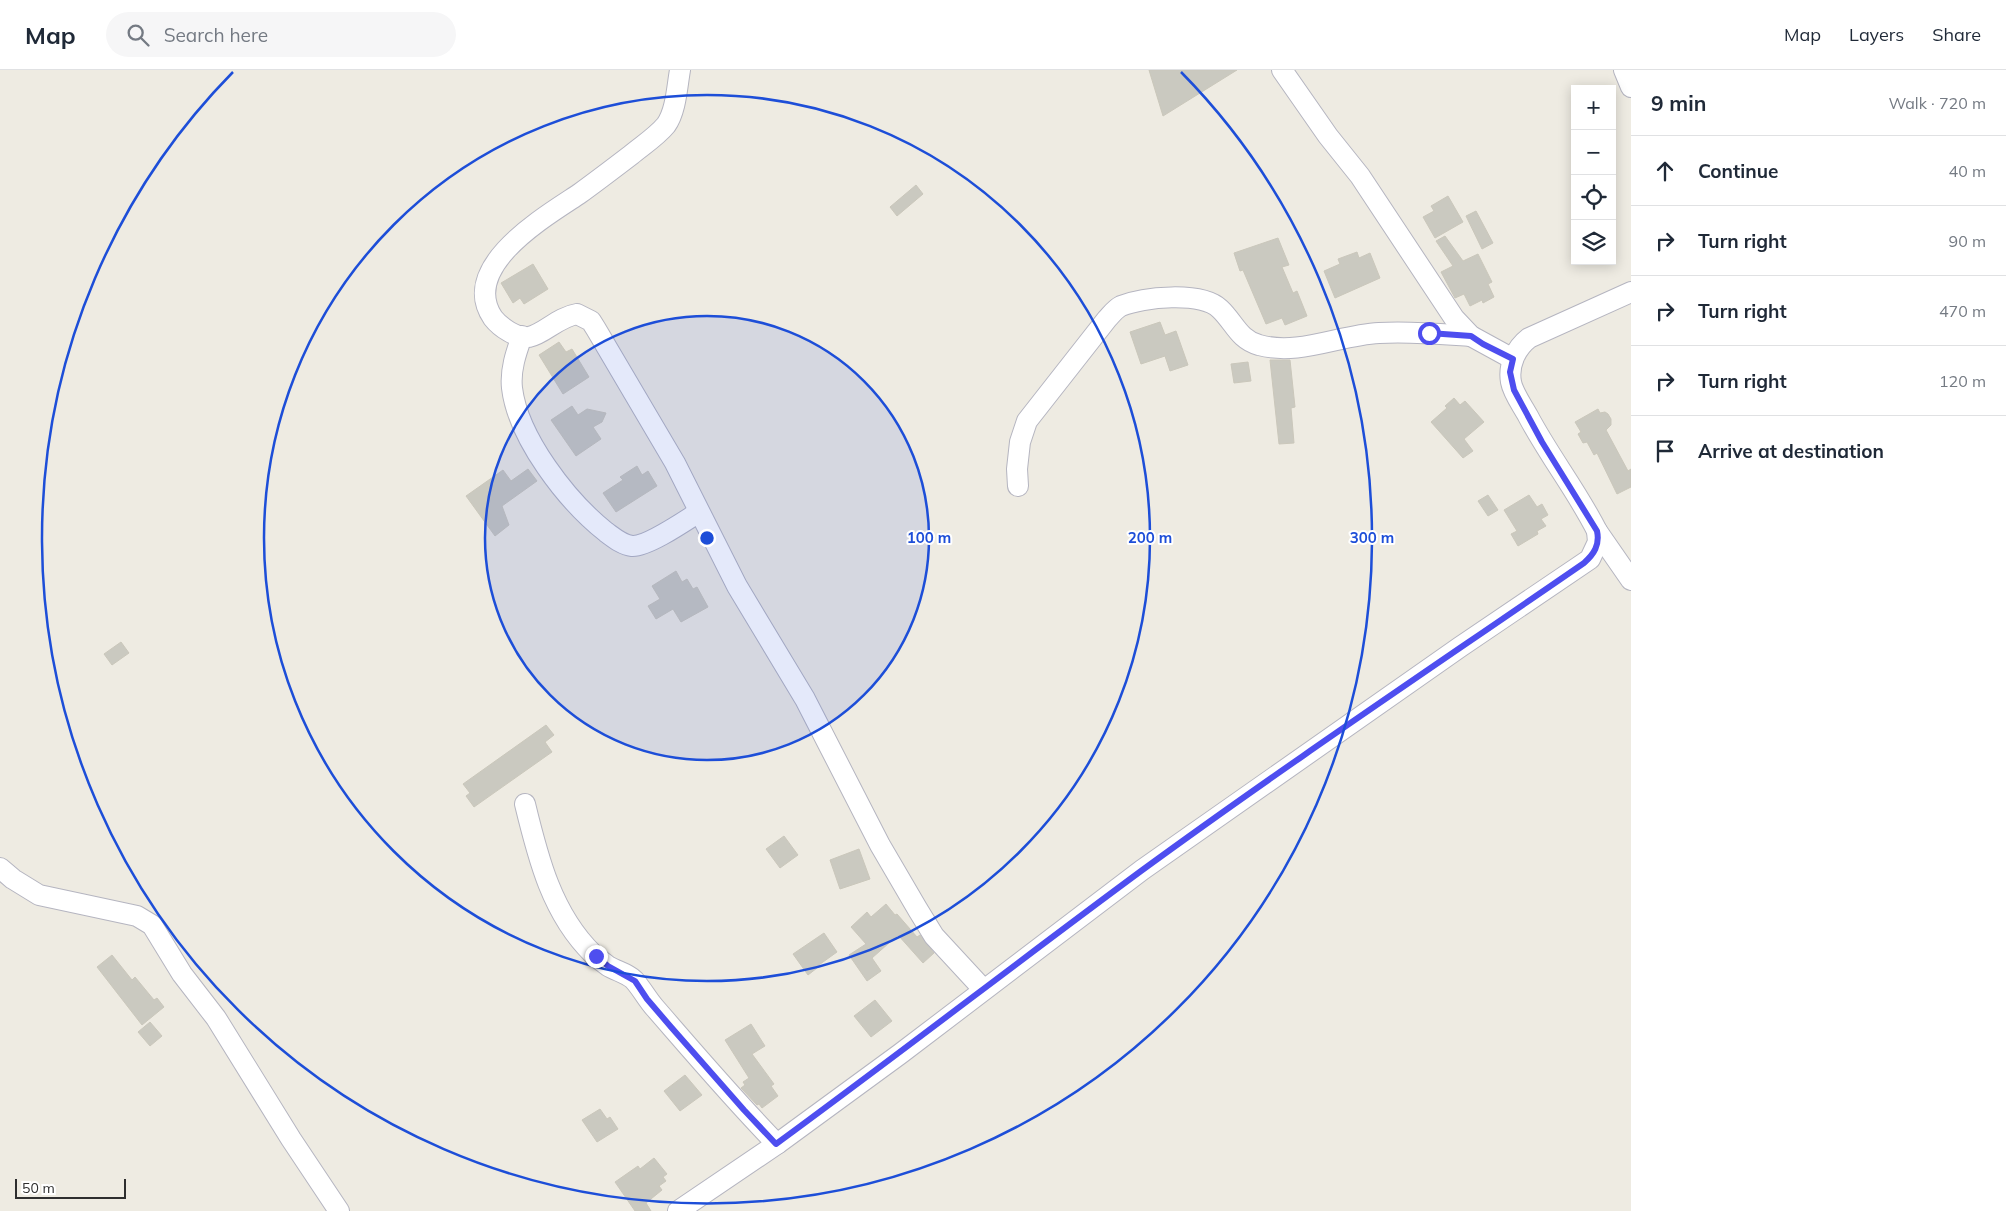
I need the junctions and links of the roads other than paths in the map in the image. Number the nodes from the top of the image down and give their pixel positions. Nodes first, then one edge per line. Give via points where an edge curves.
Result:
1 (680, 70) edge
2 (1282, 70) edge
3 (1624, 70) edge
4 (1631, 87) edge
5 (1631, 292) edge
6 (522, 336) junction
7 (1471, 336) junction
8 (1513, 359) junction
9 (1018, 486) dead end
10 (699, 512) junction
11 (1597, 531) junction
12 (1631, 580) edge
13 (525, 804) dead end
14 (0, 868) edge
15 (983, 989) junction
16 (776, 1144) junction
17 (339, 1211) edge
18 (678, 1211) edge

1 - 6 street via 671,115 657,135 530,229 489,273 486,291 490,311 507,330
2 - 7 street via 1360,176 1454,318
3 - 4 street
5 - 8 street via 1529,338 1522,343
6 - 10 street via 535,334 569,315 577,314 591,322
6 - 10 street via 512,370 518,413 548,468 582,511 616,540 629,546 658,536
7 - 8 street
7 - 9 street via 1378,333 1295,348 1273,348 1242,336 1220,308 1205,301 1180,298 1145,300 1119,307 1027,421 1020,442
8 - 11 street via 1510,372 1514,390
10 - 15 street via 737,586 805,699 880,846 918,910 934,936
11 - 12 street
11 - 15 street via 1596,548 1584,563 1253,791
13 - 16 street via 541,866 555,900 575,934 608,966 635,981 671,1027
14 - 17 street via 39,895 137,916 152,925 182,974 216,1018
15 - 16 street
16 - 18 street

